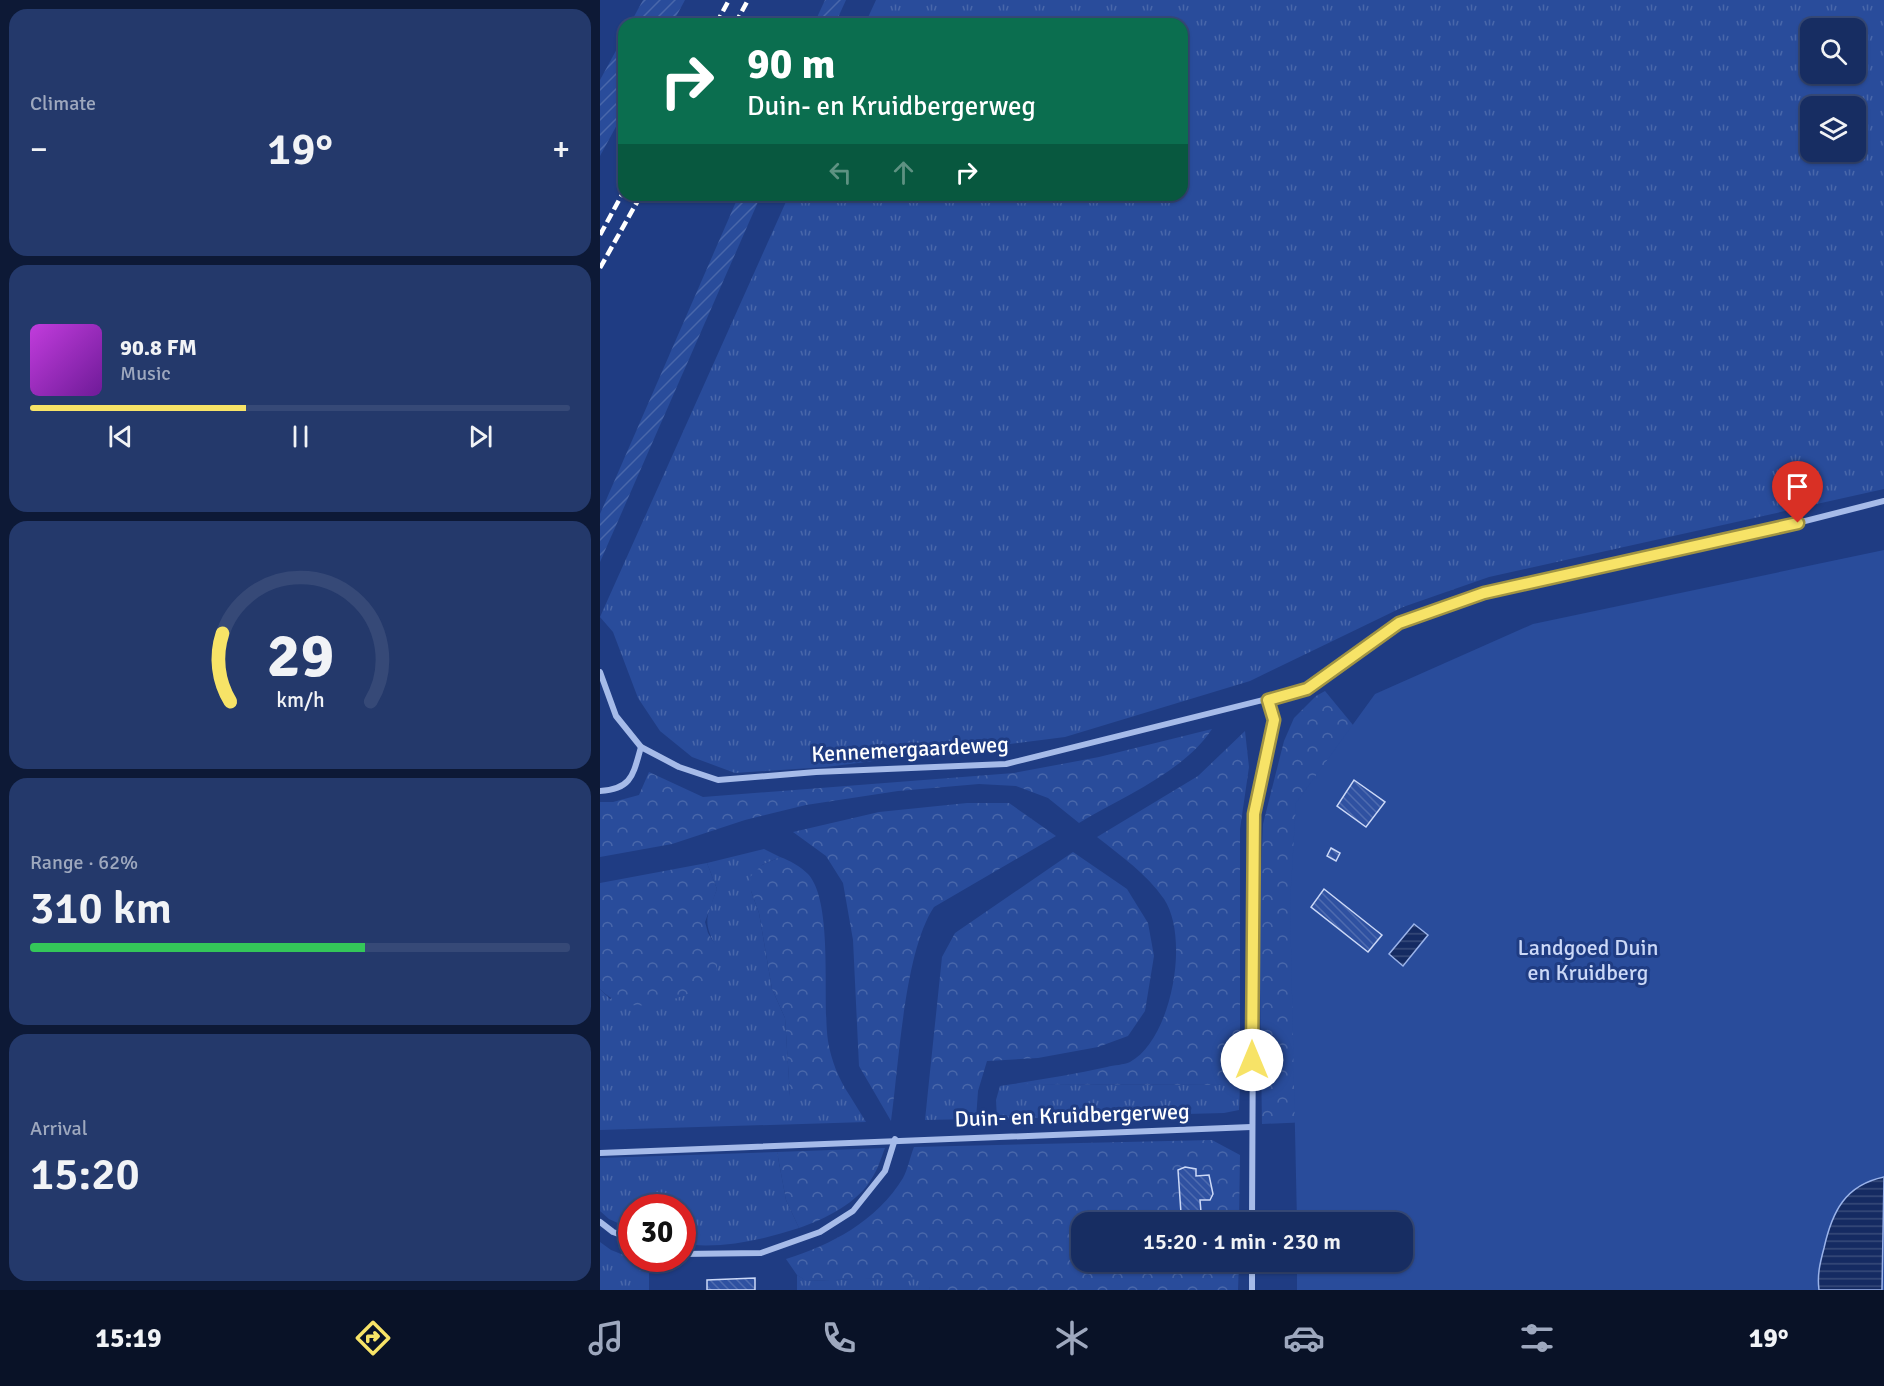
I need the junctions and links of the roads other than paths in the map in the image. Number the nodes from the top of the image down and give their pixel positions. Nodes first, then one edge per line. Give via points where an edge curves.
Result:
1 (1884, 501) edge
2 (600, 672) edge
3 (1268, 700) junction
4 (641, 747) junction
5 (600, 791) edge
6 (1251, 1127) junction
7 (895, 1139) junction
8 (600, 1153) edge
9 (1252, 1212) edge
10 (600, 1222) edge
11 (618, 1234) edge
12 (696, 1254) edge
13 (1252, 1272) edge
14 (1252, 1290) edge

1 - 3 street via 1734,539 1484,593 1399,623 1307,689
2 - 4 street, Kennemergaardeweg via 616,716
3 - 4 street, Kennemergaardeweg via 1006,764 717,780 679,767
3 - 6 street via 1274,720 1254,814
4 - 5 street via 633,776 619,790
6 - 7 street, Duin- en Kruidbergerweg
6 - 9 street
7 - 8 street, Duin- en Kruidbergerweg
7 - 12 street via 885,1171 853,1211 820,1232 761,1253
10 - 11 street
13 - 14 street

